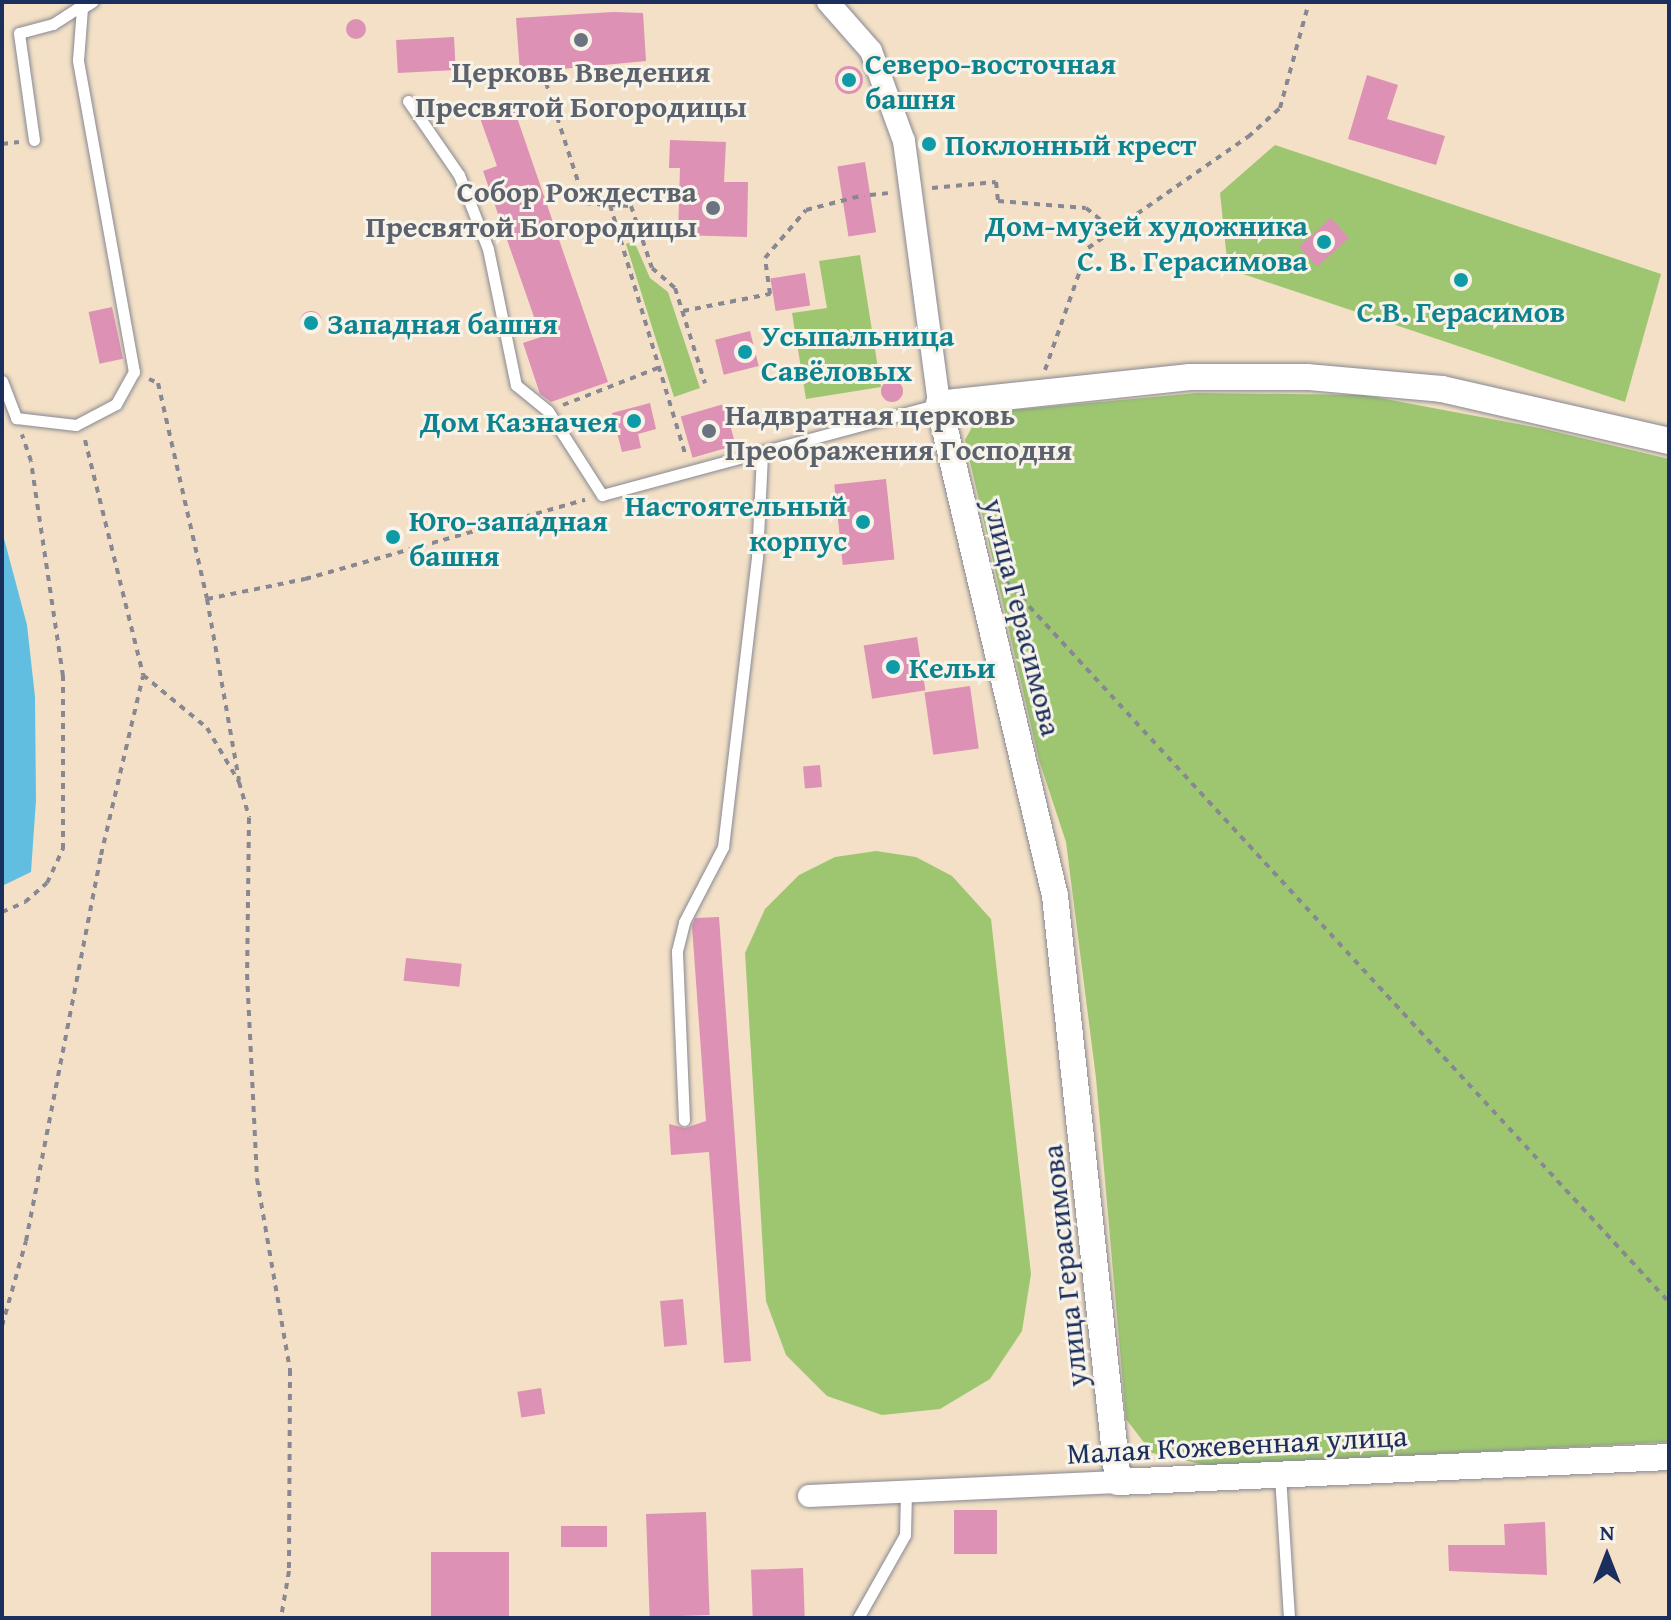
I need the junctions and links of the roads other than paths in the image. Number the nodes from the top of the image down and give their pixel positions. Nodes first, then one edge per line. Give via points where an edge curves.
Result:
1 (828, 2) edge
2 (85, 4) edge
3 (408, 101) dead end
4 (34, 140) dead end
5 (2, 381) edge
6 (939, 404) junction
7 (1669, 441) edge
8 (762, 455) junction
9 (684, 1120) dead end
10 (1669, 1457) edge
11 (1280, 1475) junction
12 (1118, 1482) junction
13 (906, 1491) junction
14 (809, 1496) dead end
15 (858, 1618) edge
16 (1289, 1618) edge

1 - 6 street via 871,51 904,141
2 - 4 lane via 53,24 19,33
2 - 5 lane via 78,60 134,372 116,404 76,425 16,418
3 - 8 lane via 459,175 488,249 516,385 548,411 602,495
6 - 7 street via 1230,375 1359,380 1442,389
6 - 8 lane
6 - 12 street, улица Герасимова via 1040,818 1059,921
8 - 9 lane via 757,557 723,847 684,922 677,951
10 - 11 street, Малая Кожевенная улица
11 - 12 street, Малая Кожевенная улица
11 - 16 lane
12 - 13 street, Малая Кожевенная улица
13 - 14 street, Малая Кожевенная улица
13 - 15 lane via 905,1535

